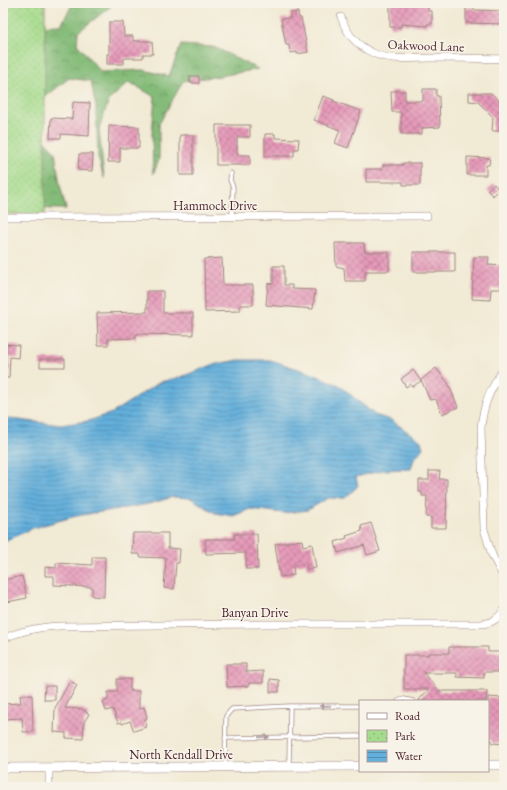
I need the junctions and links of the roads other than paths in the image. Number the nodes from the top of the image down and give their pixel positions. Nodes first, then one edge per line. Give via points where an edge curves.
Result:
1 (341, 17) dead end
2 (504, 59) edge
3 (231, 173) dead end
4 (232, 216) junction
5 (427, 216) dead end
6 (3, 217) edge
7 (504, 368) edge
8 (504, 578) edge
9 (504, 610) edge
10 (3, 640) edge
11 (290, 706) junction
12 (359, 706) edge
13 (289, 736) junction
14 (359, 736) edge
15 (225, 738) junction
16 (489, 765) edge
17 (504, 765) edge
18 (359, 766) edge
19 (225, 767) junction
20 (289, 767) junction
21 (3, 768) edge
22 (49, 768) junction
23 (49, 787) edge

1 - 2 street, Oakwood Lane via 345,29 352,38 368,50 383,56
3 - 4 lane
4 - 5 street, Hammock Drive
4 - 6 street, Hammock Drive
7 - 8 street via 489,392 481,428 484,529 492,555
9 - 10 street, Banyan Drive via 495,620 481,624 54,626 22,631
12 -> 11 lane
11 - 13 lane
11 - 15 lane via 232,709 226,716
13 - 14 lane
15 -> 13 lane
13 - 20 lane
15 - 19 lane
16 - 17 street
18 - 20 street, North Kendall Drive
19 - 20 street, North Kendall Drive
19 - 22 street, North Kendall Drive
21 - 22 street, North Kendall Drive
22 - 23 street

